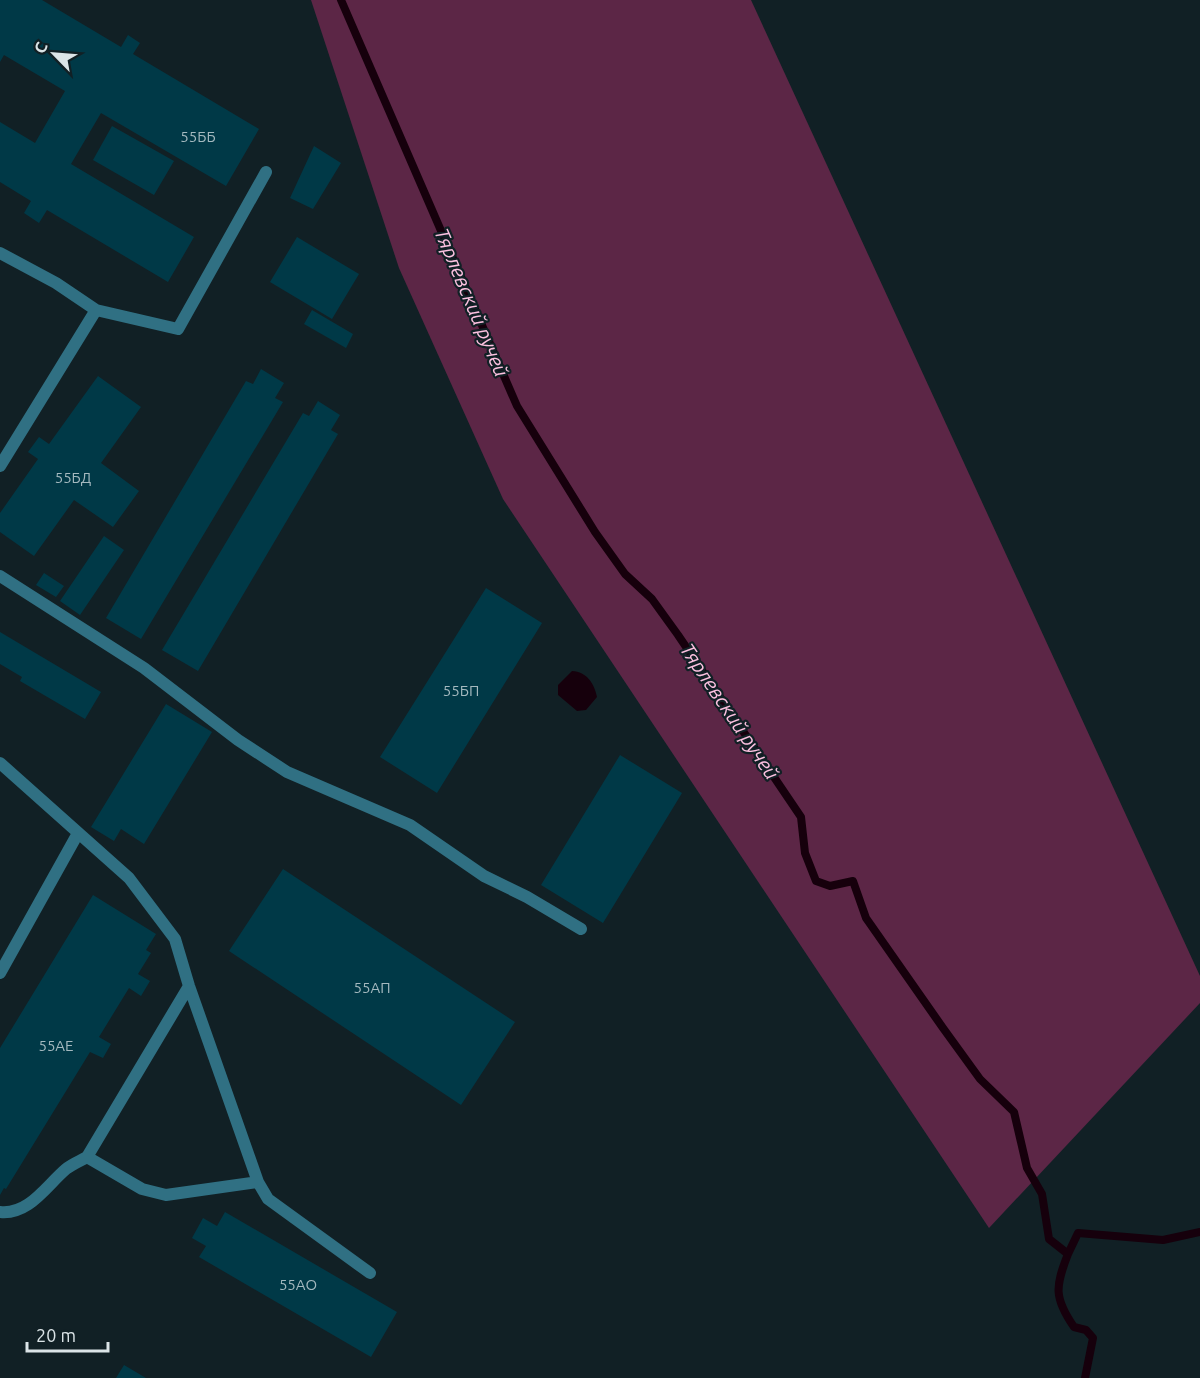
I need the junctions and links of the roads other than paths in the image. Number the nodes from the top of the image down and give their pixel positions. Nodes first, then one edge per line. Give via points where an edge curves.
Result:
1 (266, 172) dead end
2 (0, 253) edge
3 (96, 310) junction
4 (0, 465) edge
5 (0, 576) edge
6 (0, 763) edge
7 (77, 835) junction
8 (580, 929) dead end
9 (0, 973) edge
10 (189, 986) junction
11 (87, 1157) junction
12 (258, 1182) junction
13 (0, 1212) edge
14 (370, 1273) dead end

1 - 3 lane via 178,329
2 - 3 lane
3 - 4 lane
5 - 8 lane via 144,668 287,772 410,825 484,876
6 - 7 lane
7 - 9 lane
7 - 10 lane via 129,878 176,939
10 - 11 lane
10 - 12 lane
11 - 12 lane via 142,1190 166,1195
11 - 13 lane via 68,1167 28,1205 12,1214
12 - 14 lane via 268,1199

